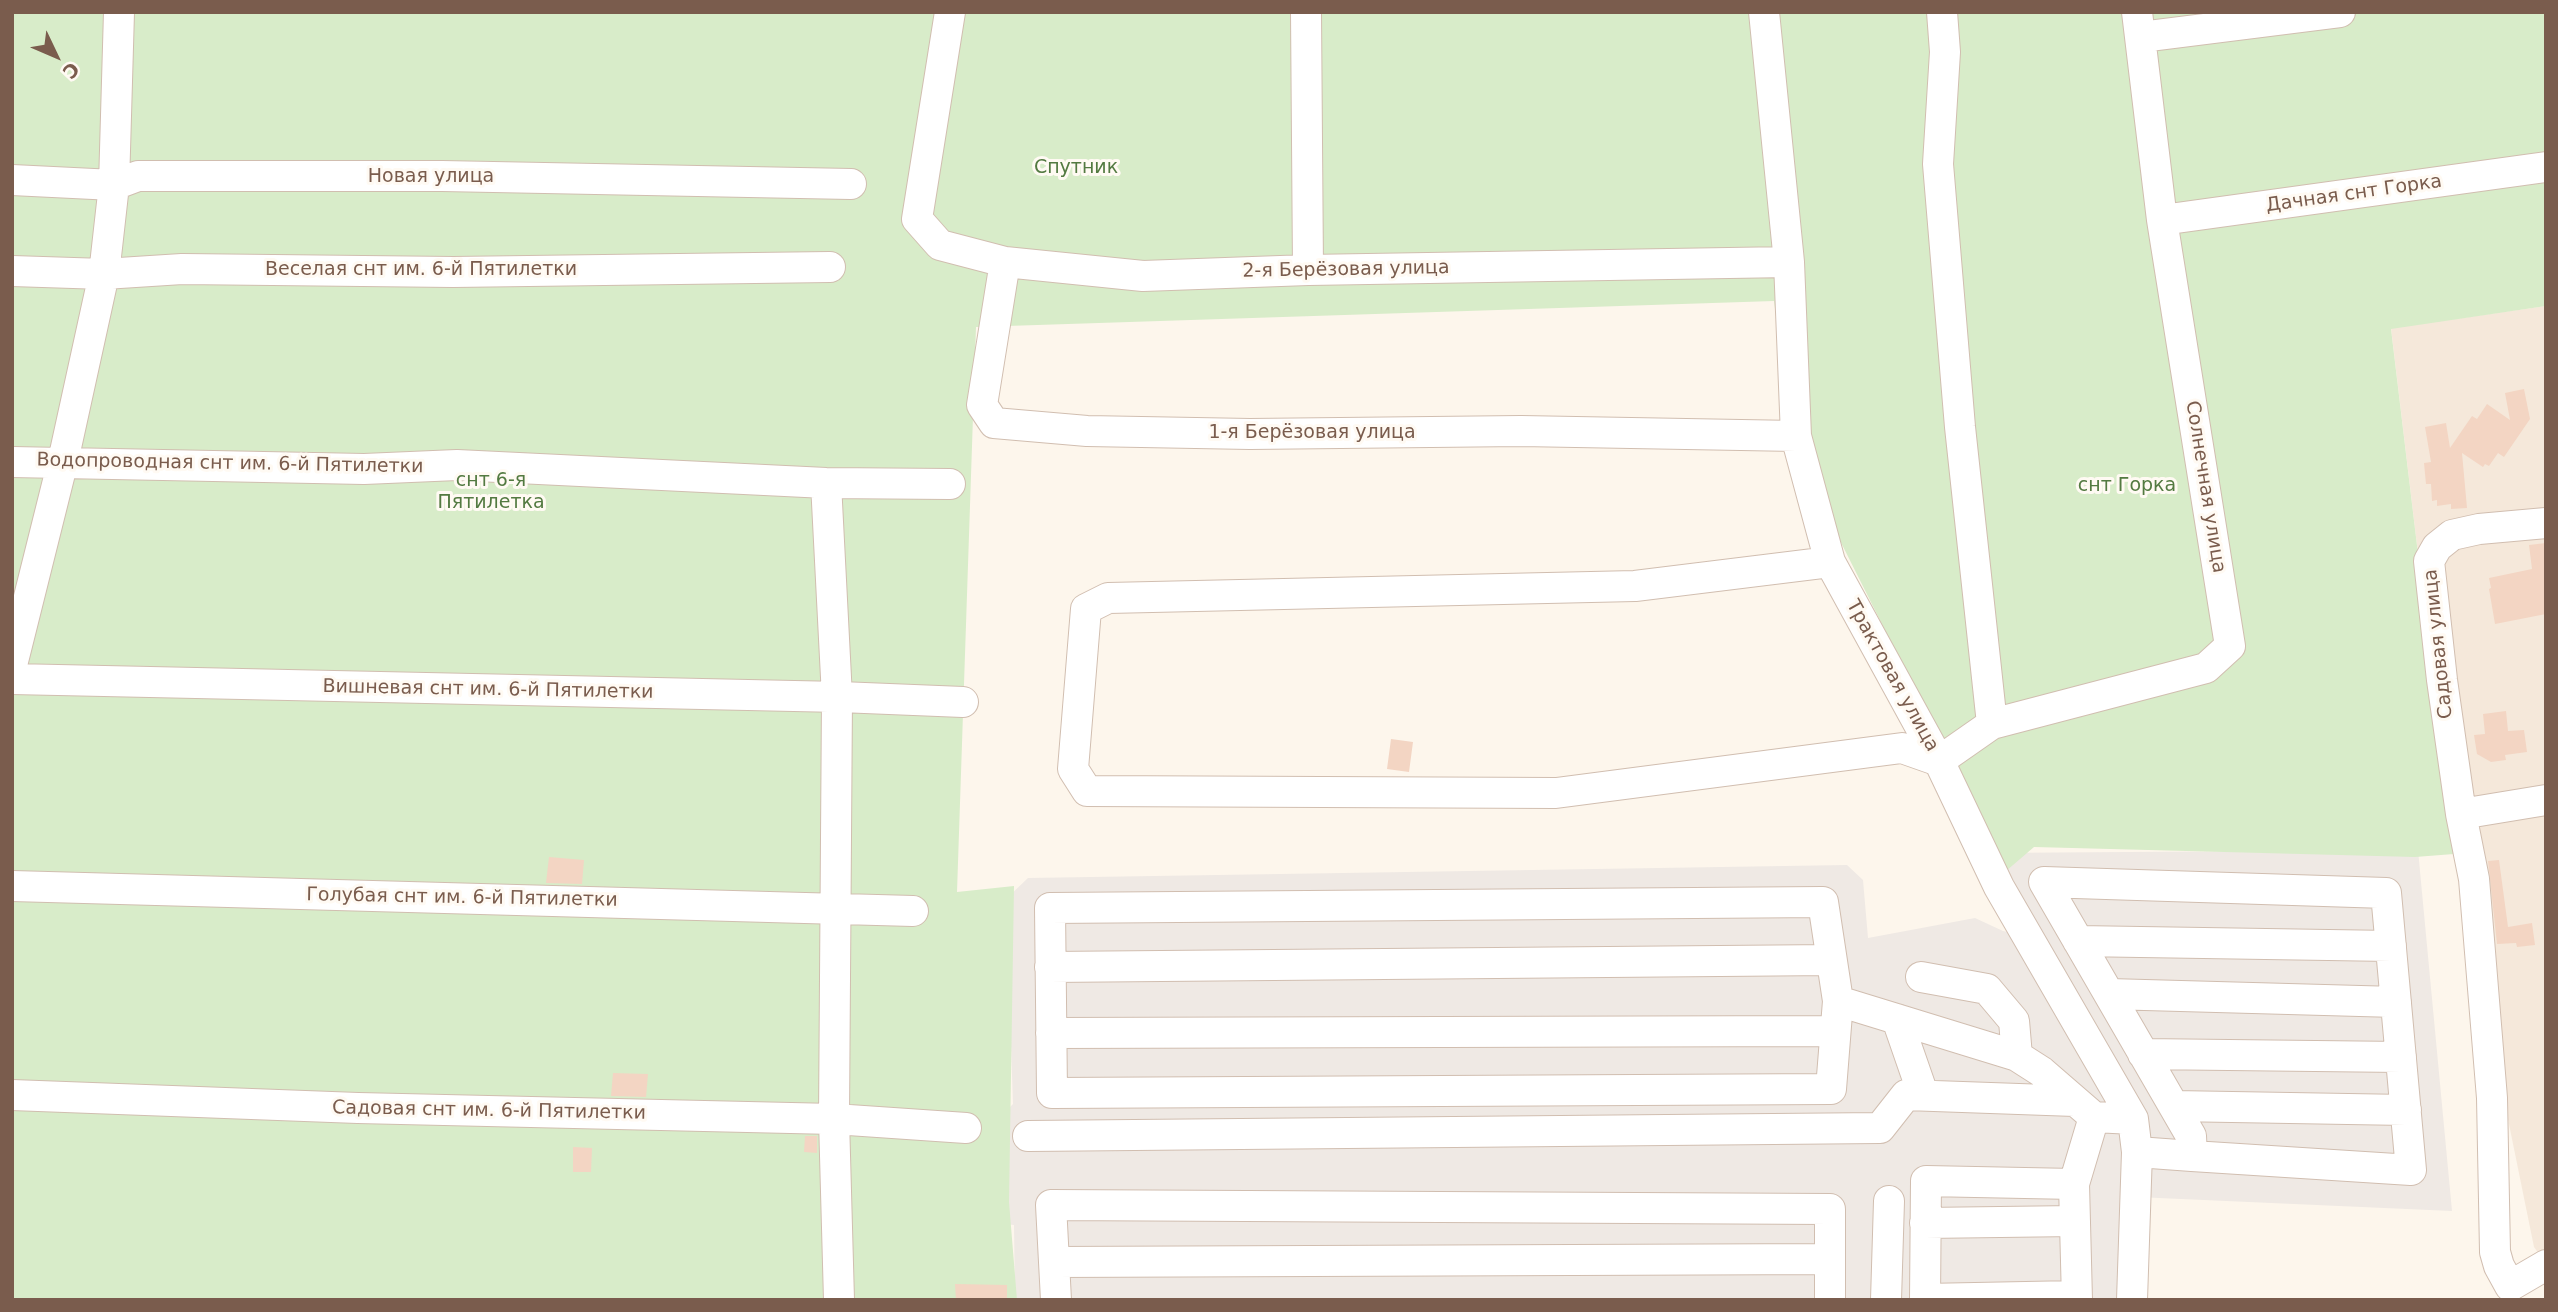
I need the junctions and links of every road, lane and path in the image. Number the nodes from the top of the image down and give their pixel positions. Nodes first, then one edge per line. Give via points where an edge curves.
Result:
1 (119, 12) edge
2 (1306, 12) edge
3 (1764, 12) edge
4 (1942, 12) edge
5 (2340, 12) edge
6 (953, 14) edge
7 (2139, 25) edge
8 (2546, 167) edge
9 (12, 180) edge
10 (850, 184) dead end
11 (114, 185) junction
12 (2162, 220) junction
13 (1005, 262) junction
14 (1789, 262) junction
15 (830, 267) dead end
16 (1308, 270) junction
17 (12, 271) edge
18 (104, 274) junction
19 (1796, 436) junction
20 (63, 461) junction
21 (12, 462) edge
22 (826, 483) junction
23 (950, 484) dead end
24 (2546, 523) edge
25 (1830, 562) junction
26 (12, 665) edge
27 (12, 679) edge
28 (837, 697) junction
29 (963, 702) dead end
30 (1992, 724) junction
31 (1939, 761) junction
32 (2546, 800) edge
33 (2461, 814) junction
34 (12, 886) edge
35 (836, 910) junction
36 (913, 911) dead end
37 (2078, 941) junction
38 (2391, 946) junction
39 (1831, 960) junction
40 (1050, 967) junction
41 (1921, 977) dead end
42 (2109, 994) junction
43 (1838, 1001) junction
44 (2396, 1002) junction
45 (1897, 1019) junction
46 (1835, 1031) junction
47 (1051, 1033) junction
48 (2143, 1054) junction
49 (2017, 1056) junction
50 (2401, 1057) junction
51 (1923, 1094) junction
52 (12, 1096) edge
53 (2174, 1106) junction
54 (2084, 1109) junction
55 (2406, 1110) junction
56 (834, 1119) junction
57 (2133, 1119) junction
58 (966, 1128) dead end
59 (1028, 1136) dead end
60 (2137, 1153) junction
61 (2192, 1156) junction
62 (2074, 1184) junction
63 (1889, 1201) dead end
64 (2075, 1221) junction
65 (1925, 1223) junction
66 (1830, 1259) junction
67 (1054, 1262) junction
68 (2522, 1280) edge
69 (2076, 1298) edge
70 (1925, 1299) edge
71 (839, 1300) edge
72 (1056, 1300) edge
73 (1830, 1300) edge
74 (1885, 1300) edge
75 (2132, 1300) edge

1 - 11 street
2 - 16 street
3 - 14 street, Трактовая улица
4 - 30 street via 1945,52 1938,164
5 - 7 street
6 - 13 street, 2-я Берёзовая улица via 917,219 940,245
7 - 12 street, Солнечная улица
8 - 12 street, Дачная снт Горка
9 - 11 street, Новая улица
10 - 11 street, Новая улица via 138,176
11 - 18 street
12 - 30 street, Солнечная улица via 2230,646 2207,668
13 - 16 street, 2-я Берёзовая улица via 1143,276
13 - 19 street, 1-я Берёзовая улица via 982,405 994,423 1087,431 1250,434 1521,431
14 - 16 street, 2-я Берёзовая улица
14 - 19 street, Трактовая улица
15 - 18 street, Веселая снт им. 6-й Пятилетки via 453,272 182,269
17 - 18 street, Веселая снт им. 6-й Пятилетки
18 - 20 street
19 - 25 street, Трактовая улица
20 - 21 street, Водопроводная снт им. 6-й Пятилетки
20 - 22 street, Водопроводная снт им. 6-й Пятилетки via 364,469 457,465
20 - 26 street
22 - 23 street, Водопроводная снт им. 6-й Пятилетки
22 - 28 street
24 - 33 street, Садовая улица via 2452,535 2429,561
25 - 31 street, Трактовая улица
25 - 31 street via 1635,586 1108,597 1086,609 1073,769 1087,791 1556,793 1902,748
27 - 28 street, Вишневая снт им. 6-й Пятилетки
28 - 29 street, Вишневая снт им. 6-й Пятилетки
28 - 35 street
30 - 31 street, Солнечная улица
31 - 57 street, Трактовая улица via 1999,887
32 - 33 street
33 - 68 street, Садовая улица via 2474,878 2484,987 2495,1244 2499,1266
34 - 35 street, Голубая снт им. 6-й Пятилетки
35 - 36 street, Голубая снт им. 6-й Пятилетки
35 - 56 street
37 - 38 street
37 - 38 street via 2044,882 2386,893
37 - 42 street
38 - 44 street
39 - 40 street
39 - 40 street via 1823,902 1050,908
39 - 43 street
40 - 47 street
41 - 49 street via 1987,989 2014,1021
42 - 44 street
42 - 48 street
43 - 45 street
43 - 46 street
44 - 50 street
45 - 49 street
45 - 51 street
46 - 47 street
46 - 47 street via 1831,1088 1052,1093
48 - 50 street
48 - 53 street
49 - 54 street
50 - 55 street
51 - 54 street
51 - 59 street via 1906,1095 1880,1128
52 - 56 street, Садовая снт им. 6-й Пятилетки
53 - 55 street
53 - 61 street via 2191,1136
54 - 57 street
54 - 62 street
55 - 61 street via 2412,1170
56 - 58 street, Садовая снт им. 6-й Пятилетки
56 - 71 street
57 - 60 street, Трактовая улица
60 - 61 street
60 - 75 street, Трактовая улица
62 - 64 street
62 - 65 street via 1926,1181
63 - 74 street
64 - 65 street
64 - 69 street
65 - 70 street
66 - 67 street
66 - 67 street via 1829,1209 1051,1205
66 - 73 street
67 - 72 street
69 - 70 street

